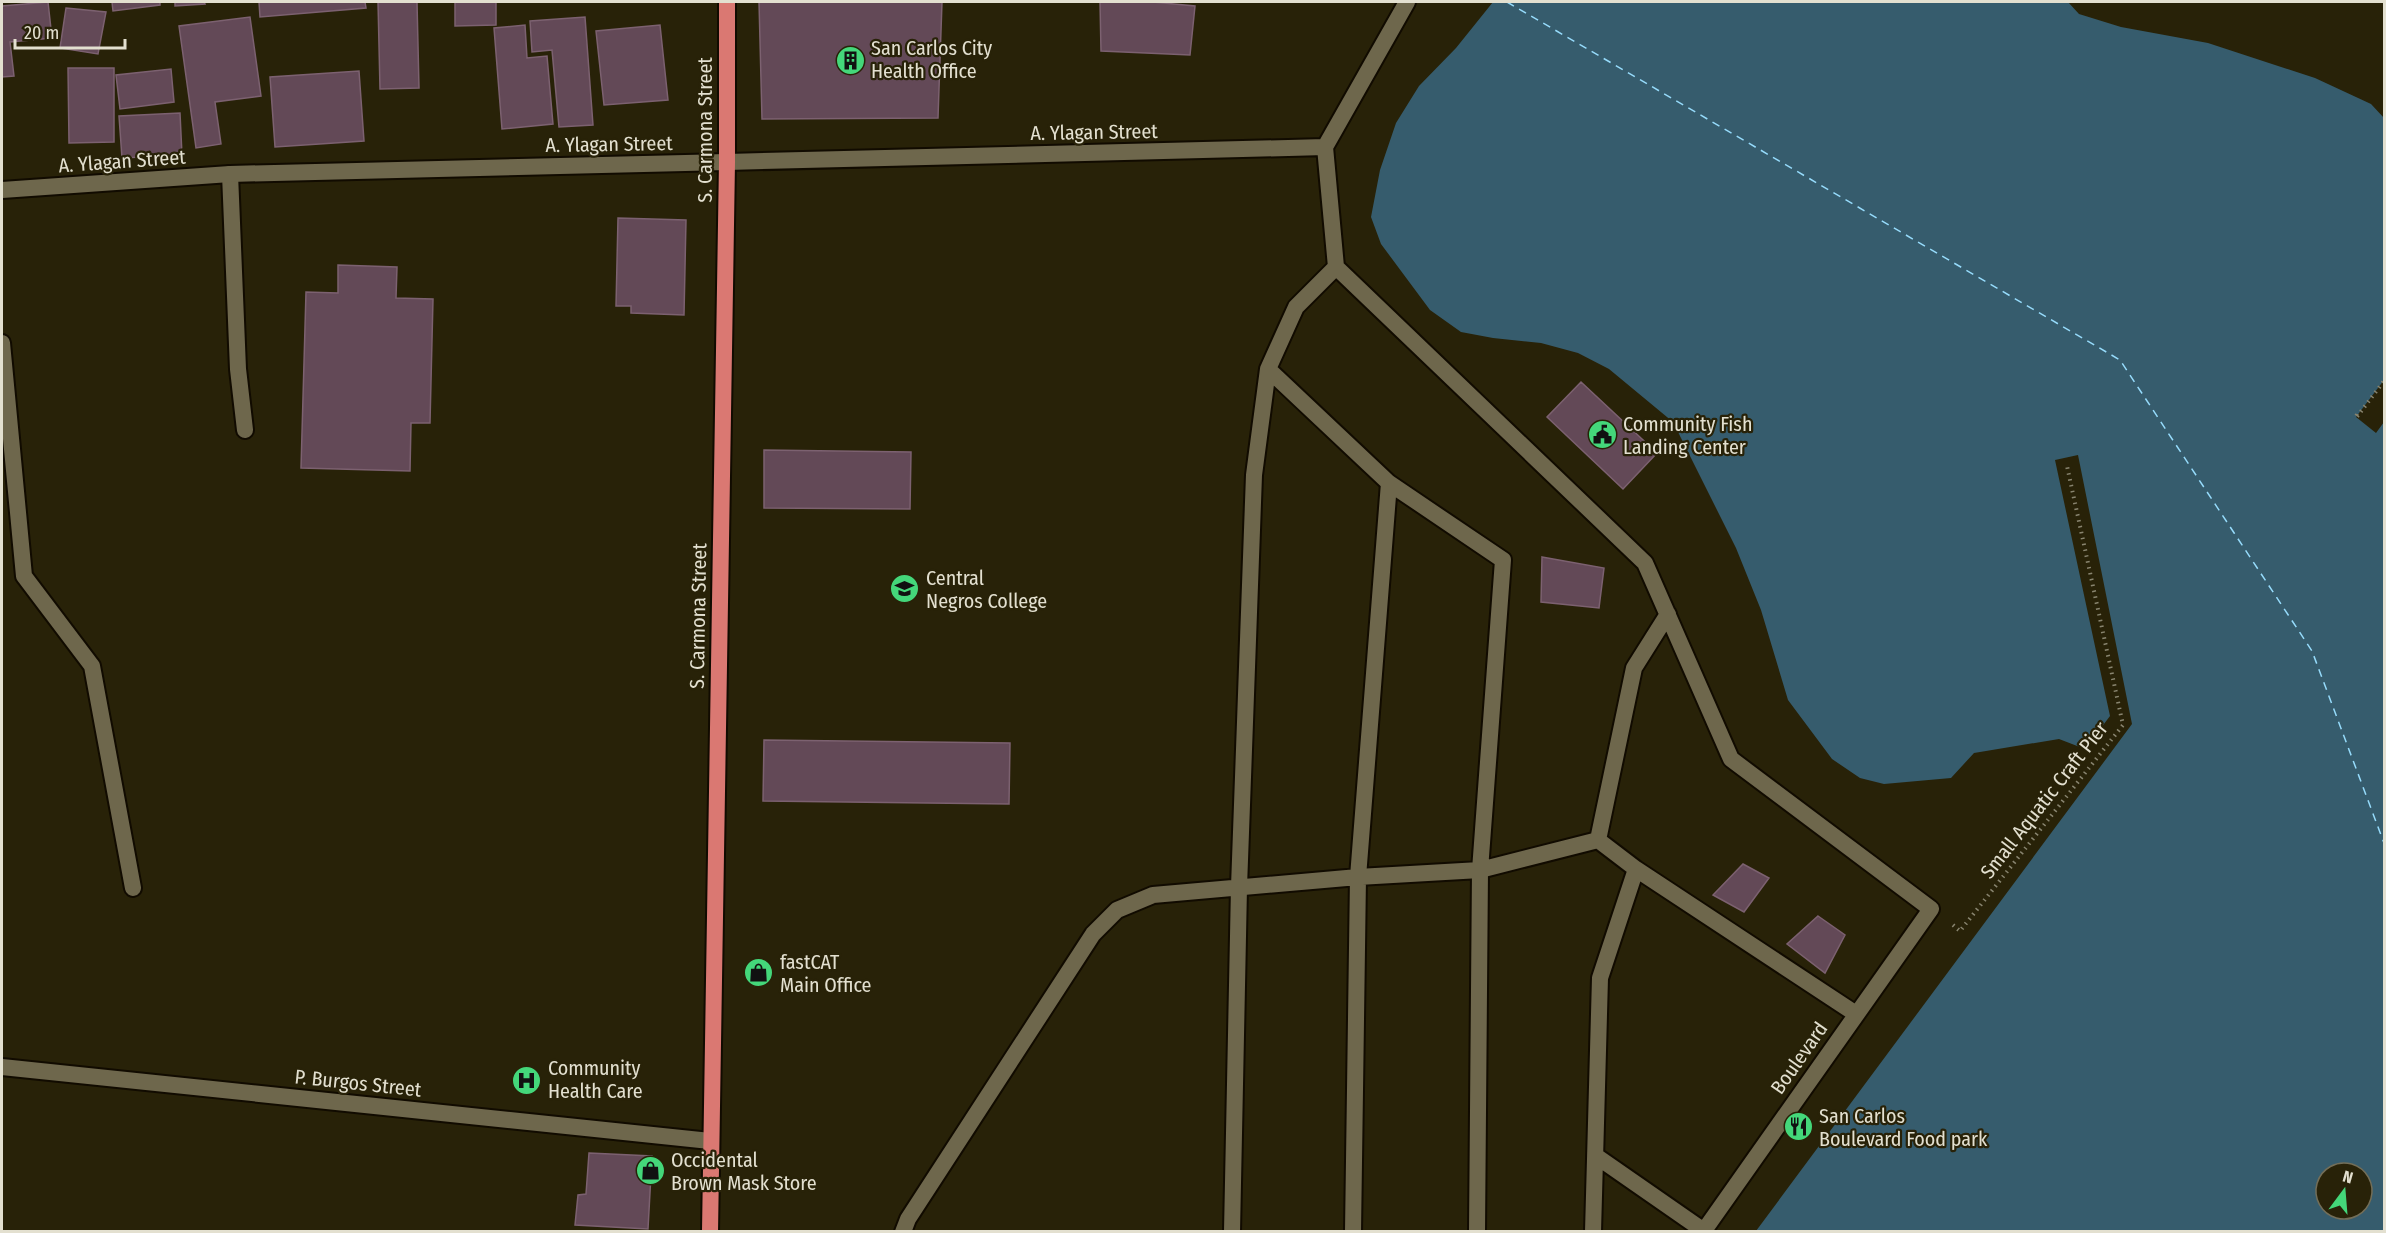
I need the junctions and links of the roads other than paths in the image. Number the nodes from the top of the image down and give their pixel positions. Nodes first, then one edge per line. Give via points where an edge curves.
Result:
1 (727, 2) edge
2 (1407, 2) edge
3 (1325, 147) junction
4 (727, 162) junction
5 (230, 174) junction
6 (2, 190) edge
7 (1336, 267) junction
8 (2, 343) edge
9 (1268, 369) junction
10 (245, 430) dead end
11 (1389, 483) junction
12 (1668, 614) junction
13 (1598, 840) junction
14 (1636, 869) junction
15 (1480, 870) junction
16 (1358, 877) junction
17 (1239, 887) junction
18 (133, 888) dead end
19 (1856, 1014) junction
20 (2, 1067) edge
21 (710, 1141) junction
22 (1596, 1156) junction
23 (1703, 1231) edge
24 (710, 1232) edge
25 (903, 1232) edge
26 (1232, 1232) edge
27 (1353, 1232) edge
28 (1477, 1232) edge
29 (1593, 1232) edge

1 - 4 highway, S. Carmona Street
2 - 3 street
3 - 4 street, A. Ylagan Street
3 - 7 street
4 - 5 street, A. Ylagan Street
4 - 21 highway, S. Carmona Street
5 - 6 street, A. Ylagan Street
5 - 10 street via 238,369
7 - 9 street via 1296,307
7 - 12 street via 1645,563
8 - 18 street via 24,576 92,666
9 - 11 street
9 - 17 street via 1254,475
11 - 15 street via 1503,560
11 - 16 street
12 - 13 street via 1635,668
12 - 19 street, Boulevard via 1731,759 1931,909
13 - 14 street
13 - 15 street
14 - 19 street
14 - 22 street via 1600,978
15 - 16 street
15 - 28 street
16 - 17 street
16 - 27 street
17 - 25 street via 1153,895 1117,910 1093,934
17 - 26 street
19 - 23 street, Boulevard
20 - 21 street, P. Burgos Street
21 - 24 highway, S. Carmona Street
22 - 23 street
22 - 29 street

